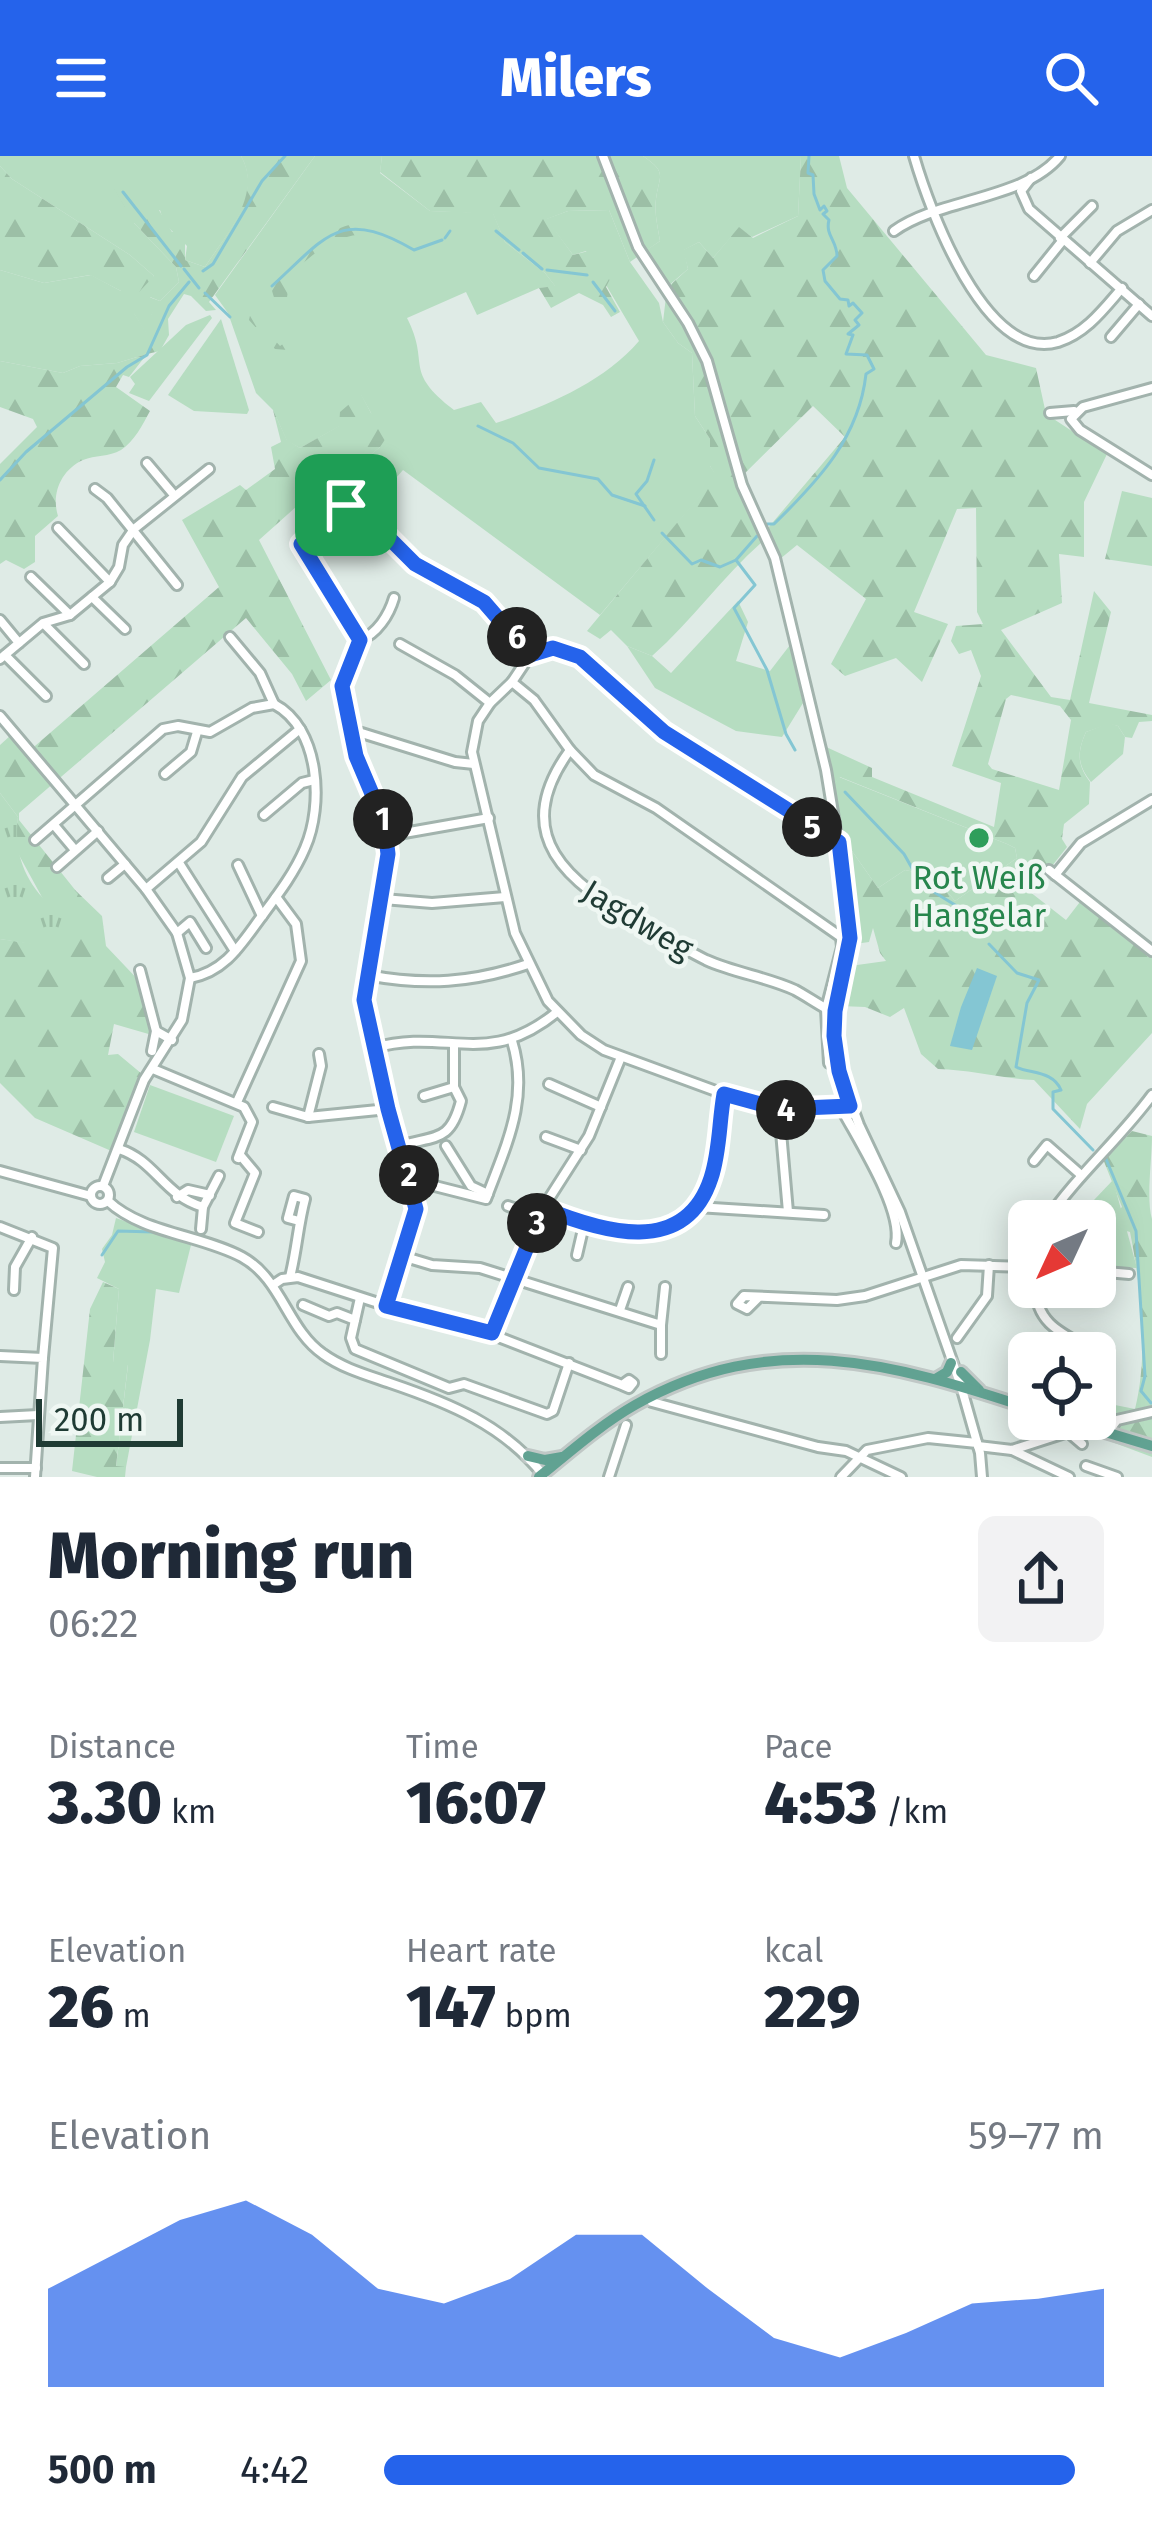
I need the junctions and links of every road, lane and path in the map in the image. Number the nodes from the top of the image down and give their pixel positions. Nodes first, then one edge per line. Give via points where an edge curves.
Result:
1 (603, 156) edge
2 (914, 156) edge
3 (1060, 156) edge
4 (1031, 178) junction
5 (1092, 206) dead end
6 (1152, 210) edge
7 (934, 212) junction
8 (894, 231) dead end
9 (1061, 239) junction
10 (1090, 263) junction
11 (1034, 276) dead end
12 (1122, 289) junction
13 (1139, 304) junction
14 (1152, 316) edge
15 (1111, 337) dead end
16 (1152, 388) edge
17 (1076, 411) junction
18 (1050, 413) dead end
19 (147, 463) dead end
20 (209, 469) dead end
21 (1152, 475) edge
22 (95, 489) dead end
23 (174, 495) junction
24 (58, 528) dead end
25 (134, 529) junction
26 (32, 577) dead end
27 (110, 582) junction
28 (177, 585) dead end
29 (92, 597) junction
30 (394, 598) dead end
31 (70, 615) junction
32 (0, 620) edge
33 (43, 622) junction
34 (125, 629) dead end
35 (230, 638) dead end
36 (360, 640) junction
37 (20, 643) junction
38 (400, 644) dead end
39 (530, 655) junction
40 (3, 657) edge
41 (84, 664) dead end
42 (512, 682) junction
43 (46, 696) dead end
44 (490, 703) junction
45 (274, 704) junction
46 (0, 716) edge
47 (300, 729) junction
48 (352, 730) junction
49 (196, 732) junction
50 (570, 750) junction
51 (474, 764) junction
52 (165, 774) dead end
53 (314, 780) junction
54 (1152, 800) edge
55 (76, 804) junction
56 (263, 815) dead end
57 (489, 818) junction
58 (54, 825) junction
59 (98, 831) junction
60 (387, 836) junction
61 (35, 840) dead end
62 (839, 842) junction
63 (75, 850) junction
64 (179, 863) junction
65 (124, 864) junction
66 (238, 865) dead end
67 (57, 867) dead end
68 (108, 878) dead end
69 (146, 889) junction
70 (276, 897) junction
71 (505, 897) junction
72 (383, 899) junction
73 (262, 916) junction
74 (176, 932) junction
75 (206, 948) dead end
76 (1152, 950) edge
77 (236, 951) junction
78 (528, 964) junction
79 (140, 970) dead end
80 (367, 975) junction
81 (190, 978) junction
82 (830, 1010) junction
83 (557, 1012) junction
84 (156, 1031) junction
85 (172, 1040) junction
86 (512, 1041) junction
87 (454, 1046) junction
88 (374, 1048) junction
89 (152, 1051) dead end
90 (319, 1054) dead end
91 (621, 1057) junction
92 (830, 1063) dead end
93 (153, 1069) junction
94 (549, 1084) dead end
95 (454, 1087) junction
96 (724, 1094) junction
97 (1152, 1095) edge
98 (424, 1096) dead end
99 (237, 1102) junction
100 (273, 1107) dead end
101 (601, 1107) junction
102 (846, 1107) junction
103 (388, 1109) junction
104 (779, 1109) junction
105 (308, 1117) junction
106 (546, 1137) dead end
107 (399, 1146) junction
108 (446, 1146) dead end
109 (119, 1149) junction
110 (581, 1150) junction
111 (1034, 1161) dead end
112 (0, 1171) edge
113 (1080, 1174) junction
114 (219, 1176) dead end
115 (410, 1180) junction
116 (103, 1186) junction
117 (488, 1194) junction
118 (210, 1195) junction
119 (91, 1196) junction
120 (177, 1197) junction
121 (1061, 1200) edge
122 (108, 1201) junction
123 (508, 1206) dead end
124 (203, 1207) junction
125 (697, 1207) junction
126 (788, 1212) junction
127 (541, 1213) junction
128 (824, 1215) dead end
129 (299, 1221) dead end
130 (584, 1225) junction
131 (0, 1228) edge
132 (202, 1229) dead end
133 (258, 1232) dead end
134 (32, 1237) junction
135 (896, 1243) dead end
136 (577, 1255) dead end
137 (402, 1256) junction
138 (989, 1264) junction
139 (1008, 1264) edge
140 (1116, 1273) edge
141 (1130, 1274) dead end
142 (922, 1275) junction
143 (290, 1277) junction
144 (514, 1280) junction
145 (273, 1285) junction
146 (628, 1287) dead end
147 (664, 1287) dead end
148 (14, 1290) dead end
149 (759, 1297) dead end
150 (360, 1298) junction
151 (303, 1304) dead end
152 (386, 1306) junction
153 (1038, 1308) edge
154 (620, 1310) junction
155 (355, 1320) junction
156 (661, 1325) junction
157 (1062, 1332) edge
158 (492, 1333) junction
159 (957, 1338) dead end
160 (944, 1341) junction
161 (661, 1354) dead end
162 (0, 1356) edge
163 (43, 1358) junction
164 (569, 1363) junction
165 (951, 1363) junction
166 (713, 1375) junction
167 (937, 1378) junction
168 (961, 1379) junction
169 (622, 1385) dead end
170 (678, 1390) junction
171 (1008, 1401) edge
172 (652, 1402) junction
173 (680, 1408) junction
174 (1152, 1412) edge
175 (38, 1415) junction
176 (0, 1417) edge
177 (1116, 1422) edge
178 (626, 1425) dead end
179 (594, 1433) junction
180 (1116, 1436) edge
181 (977, 1444) junction
182 (1082, 1444) dead end
183 (1152, 1446) edge
184 (1012, 1450) junction
185 (528, 1456) junction
186 (565, 1456) junction
187 (859, 1459) junction
188 (1087, 1466) dead end
189 (0, 1468) edge
190 (36, 1473) edge
191 (542, 1476) edge
192 (609, 1477) edge
193 (841, 1477) edge
194 (901, 1477) edge
195 (982, 1477) edge
196 (1069, 1477) edge
197 (1117, 1477) edge

1 - 62 street via 638,247 707,361 742,485 775,558
2 - 7 street
3 - 4 street
4 - 7 street
4 - 9 street via 1023,199
5 - 9 street
6 - 10 street via 1122,226
7 - 8 street
7 - 12 street via 982,302 1027,342 1076,334
9 - 10 street
9 - 11 street
10 - 12 street
12 - 13 street
13 - 14 street
13 - 15 street
16 - 17 street
17 - 18 street
17 - 21 street via 1071,419 1080,430
19 - 23 street
20 - 23 street
22 - 25 street
23 - 25 street
24 - 27 street
25 - 27 street
25 - 28 street
26 - 31 street
27 - 29 street
29 - 31 street
29 - 34 street
30 - 36 street via 373,634
31 - 33 street
32 - 37 street
33 - 37 street
33 - 41 street
35 - 45 street
36 - 39 street via 301,544 346,505 415,564 484,602
36 - 48 street via 342,686
37 - 40 street
38 - 44 street
39 - 42 street
39 - 62 street via 553,648 580,657 664,732
40 - 43 street
42 - 44 street
42 - 50 street
44 - 51 street via 475,731
45 - 47 street
45 - 49 street
46 - 55 street
47 - 53 street
47 - 64 street via 242,777
48 - 51 street
48 - 60 street
49 - 52 street via 191,752
49 - 55 street via 163,730
50 - 82 street via 594,775 656,808 838,934
50 - 82 street, Jagdweg via 545,808 550,842 569,877 707,960
51 - 57 street
53 - 56 street
53 - 70 street via 310,835
54 - 76 street via 1081,843 1052,873
55 - 58 street
55 - 59 street
57 - 60 street
57 - 71 street
58 - 61 street
58 - 63 street
59 - 63 street
59 - 65 street
60 - 72 street
62 - 82 street via 850,938
63 - 67 street
64 - 69 street
64 - 77 street
65 - 68 street
65 - 69 street
66 - 73 street
69 - 74 street
70 - 73 street
70 - 99 street via 296,924 301,961
71 - 72 street
71 - 78 street
72 - 80 street
73 - 77 street
74 - 75 street via 190,922
74 - 81 street
77 - 81 street
78 - 80 street via 440,984
78 - 83 street
79 - 84 street
80 - 88 street
81 - 85 street
82 - 92 street
82 - 102 street
83 - 86 street
83 - 91 street
84 - 85 street
84 - 89 street
85 - 93 street
86 - 87 street
86 - 117 street via 520,1102
87 - 88 street
87 - 95 street
88 - 103 street
90 - 105 street
91 - 96 street
91 - 101 street
93 - 99 street
93 - 109 street
94 - 101 street
95 - 98 street
95 - 107 street via 461,1101 451,1130
96 - 104 street
96 - 125 street via 712,1177
97 - 113 street
99 - 133 street via 252,1122 239,1156 255,1173 235,1223
100 - 105 street
101 - 110 street
102 - 104 street
102 - 135 street via 889,1203
102 - 142 street via 893,1193
103 - 105 street
103 - 107 street
104 - 126 street
106 - 110 street
107 - 115 street
108 - 117 street via 470,1186
109 - 116 street
109 - 120 street via 142,1158
110 - 127 street
111 - 113 street via 1047,1145
112 - 119 street
113 - 121 street
114 - 118 street
115 - 117 street
115 - 137 street via 416,1209
116 - 119 street
116 - 122 street
118 - 120 street via 188,1190
118 - 124 street
119 - 122 street
120 - 124 street
122 - 145 street via 246,1259
123 - 127 street
124 - 132 street
125 - 126 street
125 - 130 street via 663,1230
126 - 128 street
127 - 130 street
127 - 144 street
129 - 143 street
130 - 136 street
131 - 134 street
134 - 148 street via 15,1267
134 - 163 street via 54,1252
137 - 144 street
137 - 152 street
138 - 139 street
138 - 142 street
138 - 159 street via 987,1296
140 - 141 street
142 - 149 street via 837,1300
142 - 160 street
143 - 145 street
143 - 150 street
144 - 154 street
144 - 158 street
145 - 185 street via 298,1330 328,1358 466,1413
146 - 154 street
147 - 156 street
150 - 152 street
150 - 155 street
151 - 155 street
152 - 158 street
153 - 157 street
154 - 156 street
155 - 164 street via 351,1338 360,1354 547,1414
156 - 161 street
158 - 164 street
160 - 165 street
160 - 168 street
162 - 163 street
163 - 175 street
164 - 169 street
165 - 167 main road
165 - 168 street
166 - 167 main road via 836,1360
166 - 170 main road
166 - 179 main road via 655,1395
167 - 168 main road
168 - 171 main road
168 - 181 street
170 - 172 main road
170 - 173 street
172 - 173 street
172 - 179 main road
173 - 187 street
174 - 177 street
175 - 176 street
175 - 190 street
178 - 192 street
179 - 186 main road
180 - 183 main road
181 - 184 street
181 - 187 street via 928,1438 867,1450
181 - 195 street
182 - 184 street via 1068,1432
184 - 196 street
185 - 186 main road
185 - 191 street
186 - 191 main road
187 - 193 street
187 - 194 street
188 - 197 street
189 - 190 street

